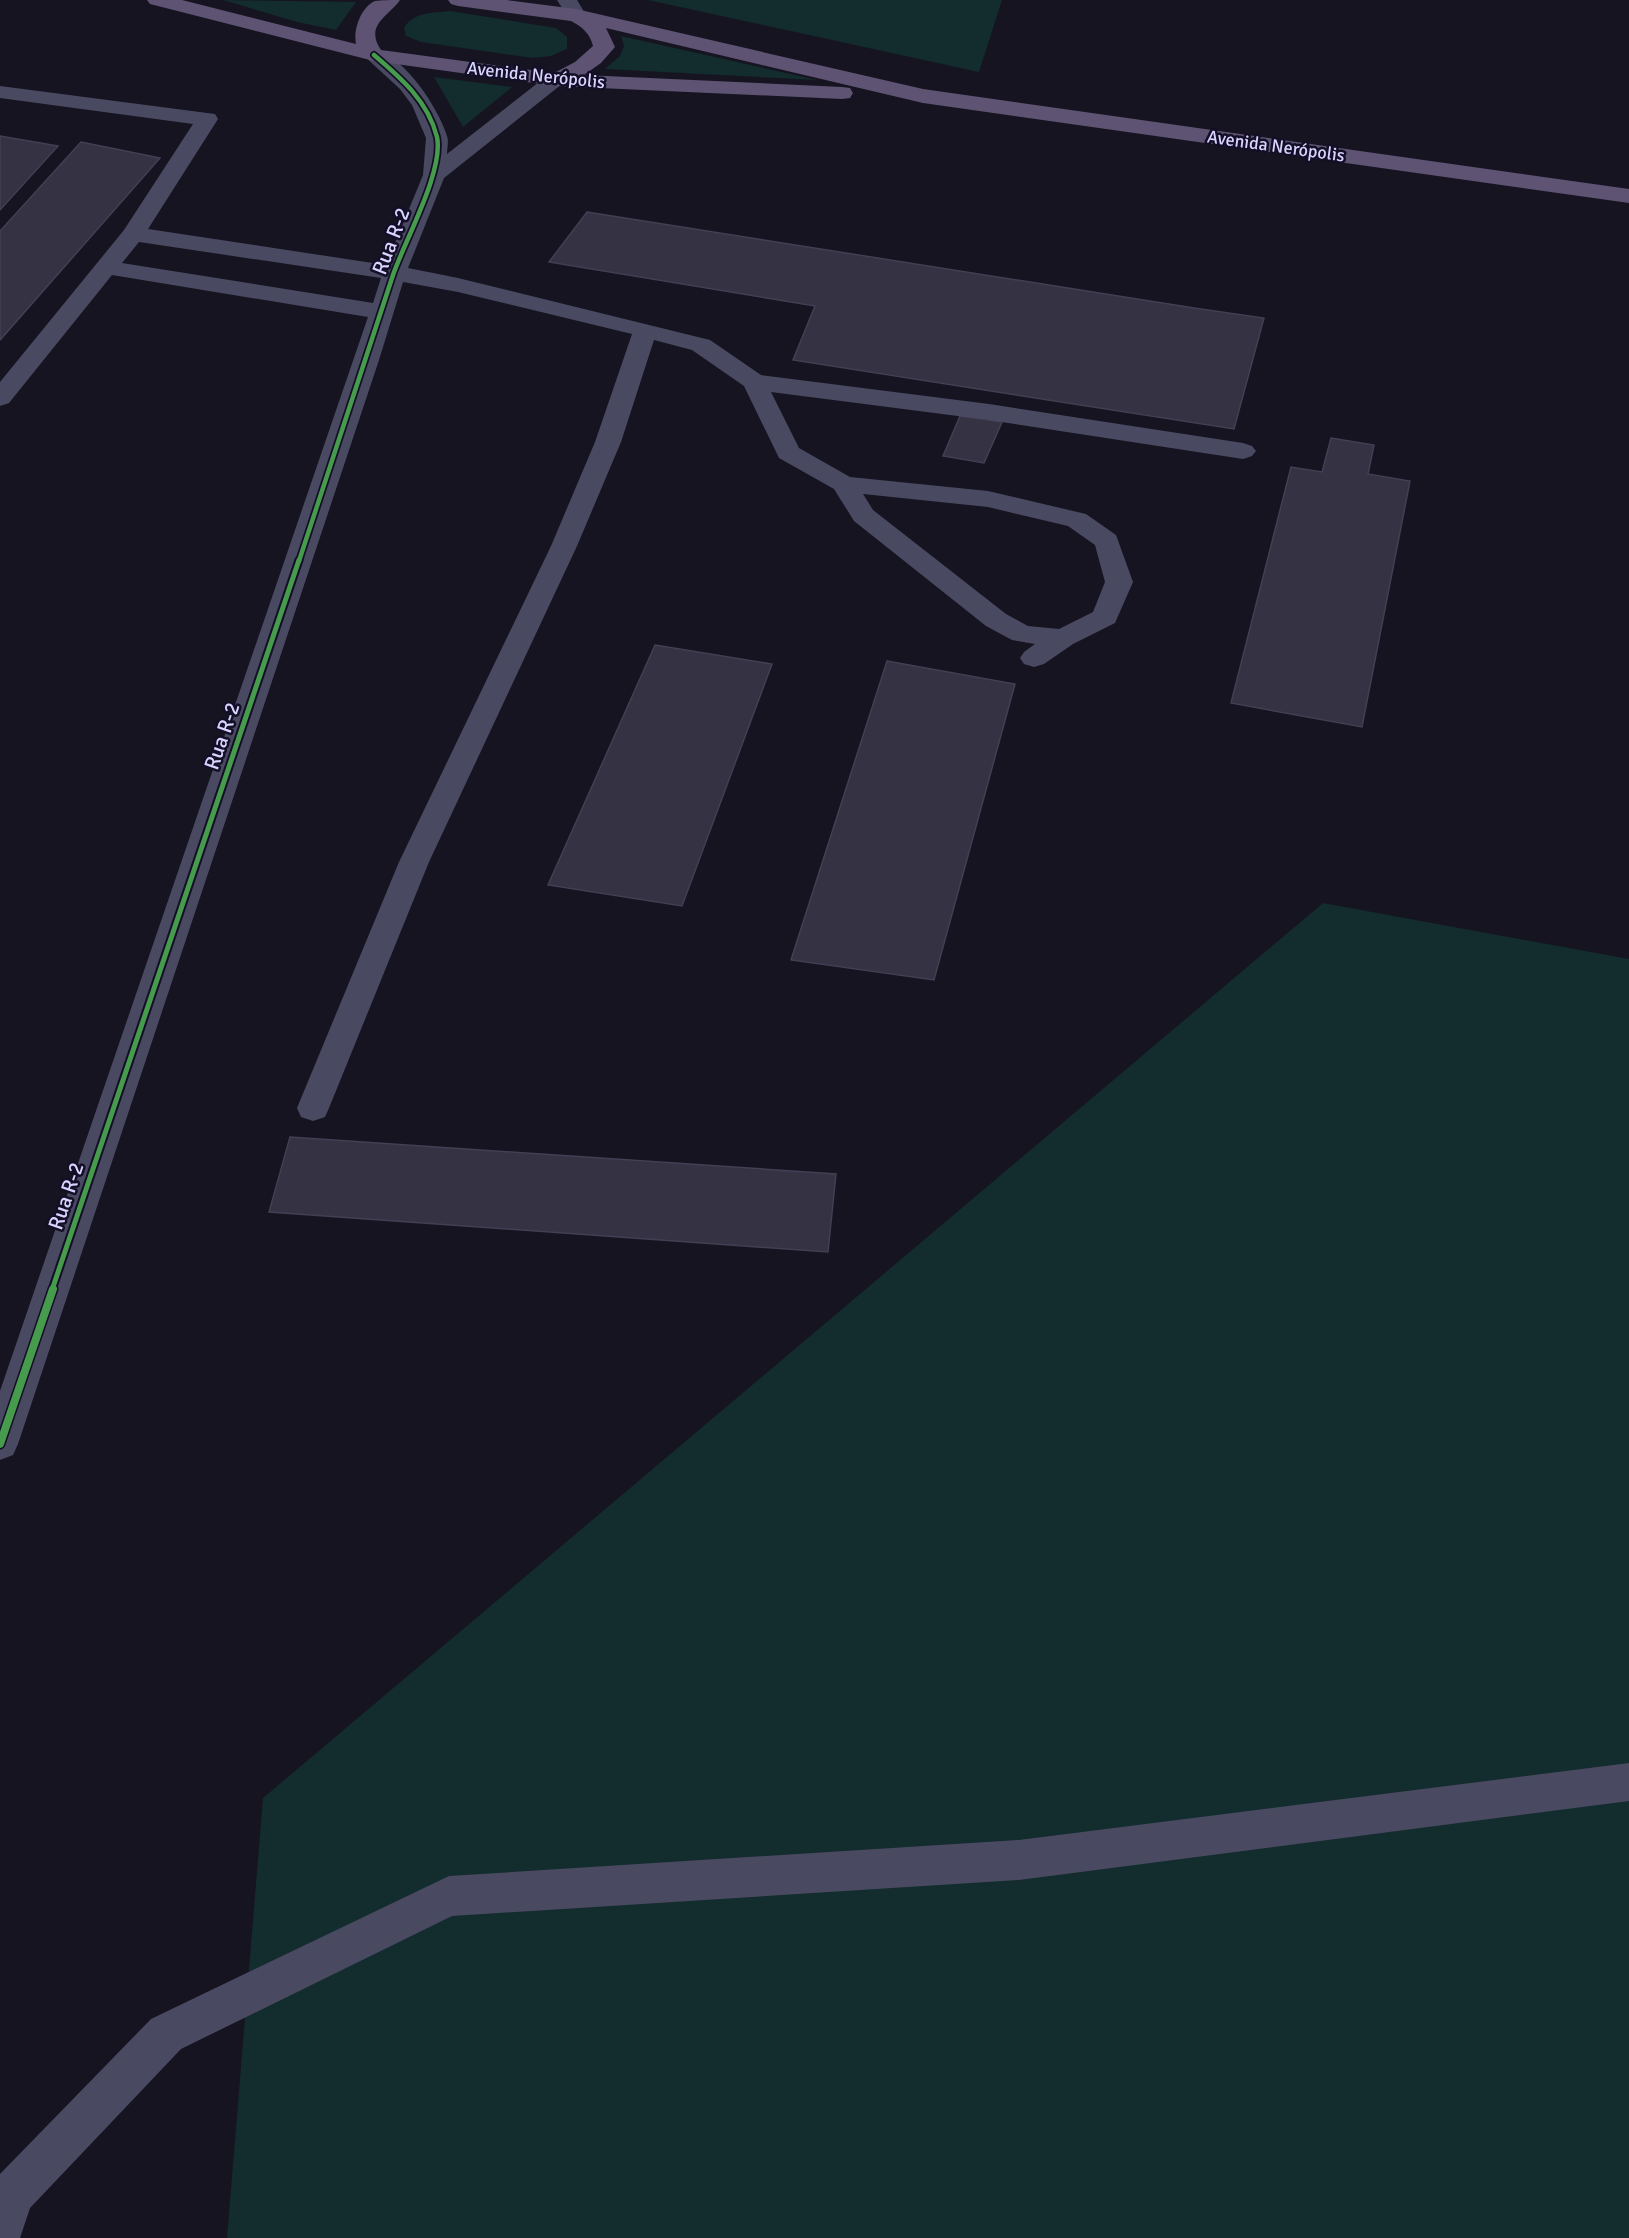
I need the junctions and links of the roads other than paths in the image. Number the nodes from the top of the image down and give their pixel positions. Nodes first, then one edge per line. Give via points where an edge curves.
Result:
1 (157, 0) edge
2 (390, 0) edge
3 (458, 0) edge
4 (571, 8) edge
5 (374, 55) junction
6 (556, 80) junction
7 (0, 92) edge
8 (923, 96) junction
9 (434, 175) junction
10 (1629, 196) edge
11 (133, 234) junction
12 (105, 267) junction
13 (394, 273) junction
14 (383, 312) junction
15 (645, 330) junction
16 (754, 382) junction
17 (0, 398) edge
18 (1243, 451) dead end
19 (844, 484) junction
20 (1063, 638) junction
21 (1034, 658) dead end
22 (313, 1108) dead end
23 (0, 1444) edge
24 (1629, 1782) edge
25 (0, 2232) edge

1 - 5 main road, Avenida Nerópolis
2 - 5 main road via 375,12 366,27 366,42
3 - 4 main road, Avenida Nerópolis
4 - 6 main road via 601,34 604,47 593,61
4 - 8 main road, Avenida Nerópolis
5 - 6 main road, Avenida Nerópolis
5 - 9 street, Rua R-2 via 408,84 423,105 437,138
6 - 8 main road, Avenida Nerópolis
6 - 9 street, Rua R-2
7 - 11 street via 207,119
8 - 10 main road, Avenida Nerópolis
9 - 13 street, Rua R-2
11 - 12 street
11 - 13 street
12 - 14 street
12 - 17 street
13 - 14 street, Rua R-2
13 - 15 street
14 - 23 street, Rua R-2
15 - 16 street via 701,345
15 - 22 street via 608,442 568,536 414,862
16 - 18 street via 989,412
16 - 19 street via 788,453
19 - 20 street via 863,515 996,620 1022,634
19 - 20 street via 988,499 1077,520 1107,541 1119,582 1105,617
20 - 21 street
24 - 25 street via 1019,1860 449,1896 166,2034 11,2195

